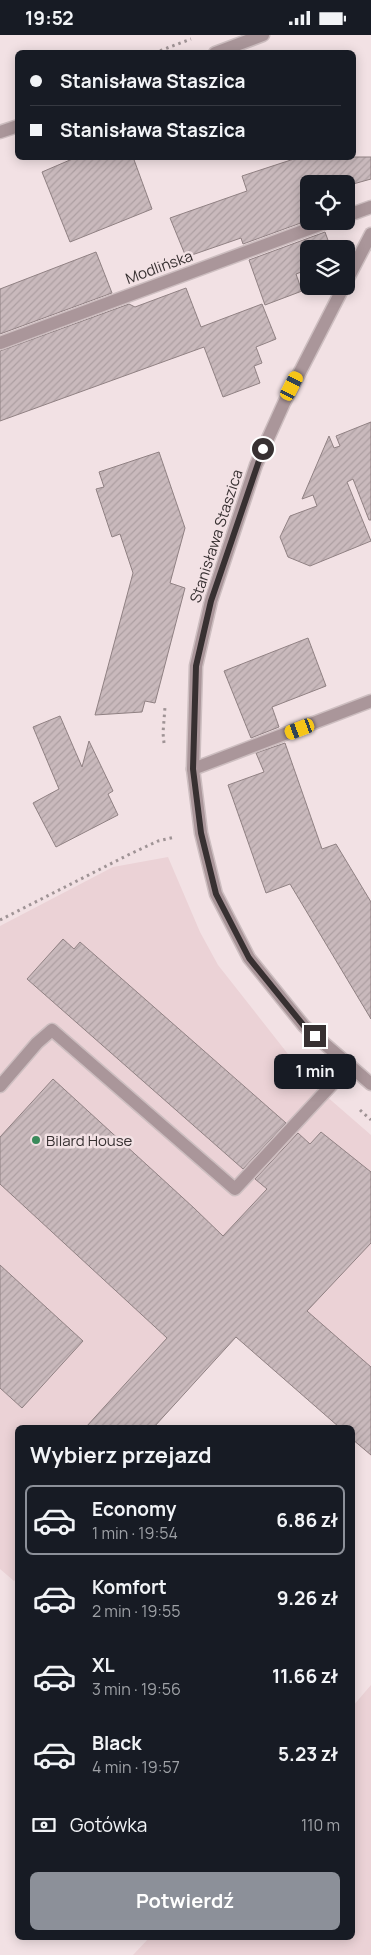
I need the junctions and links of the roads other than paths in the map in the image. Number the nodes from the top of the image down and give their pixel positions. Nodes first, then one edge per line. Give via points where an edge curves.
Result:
1 (263, 35) edge
2 (223, 50) edge
3 (15, 127) edge
4 (0, 132) edge
5 (371, 207) edge
6 (355, 213) edge
7 (306, 230) edge
8 (371, 234) edge
9 (355, 265) edge
10 (339, 295) edge
11 (0, 343) edge
12 (371, 701) edge
13 (193, 769) junction
14 (350, 1065) junction
15 (371, 1084) edge
16 (0, 1086) edge

1 - 2 street
3 - 4 street
5 - 6 street
7 - 11 street, Modlińska
8 - 9 street
10 - 13 street, Stanisława Staszica via 256,465 211,601 196,666
12 - 13 street
13 - 14 street, Stanisława Staszica via 201,833 216,894 249,958 304,1026
14 - 15 street, Stanisława Staszica
14 - 16 street via 235,1189 52,1030

